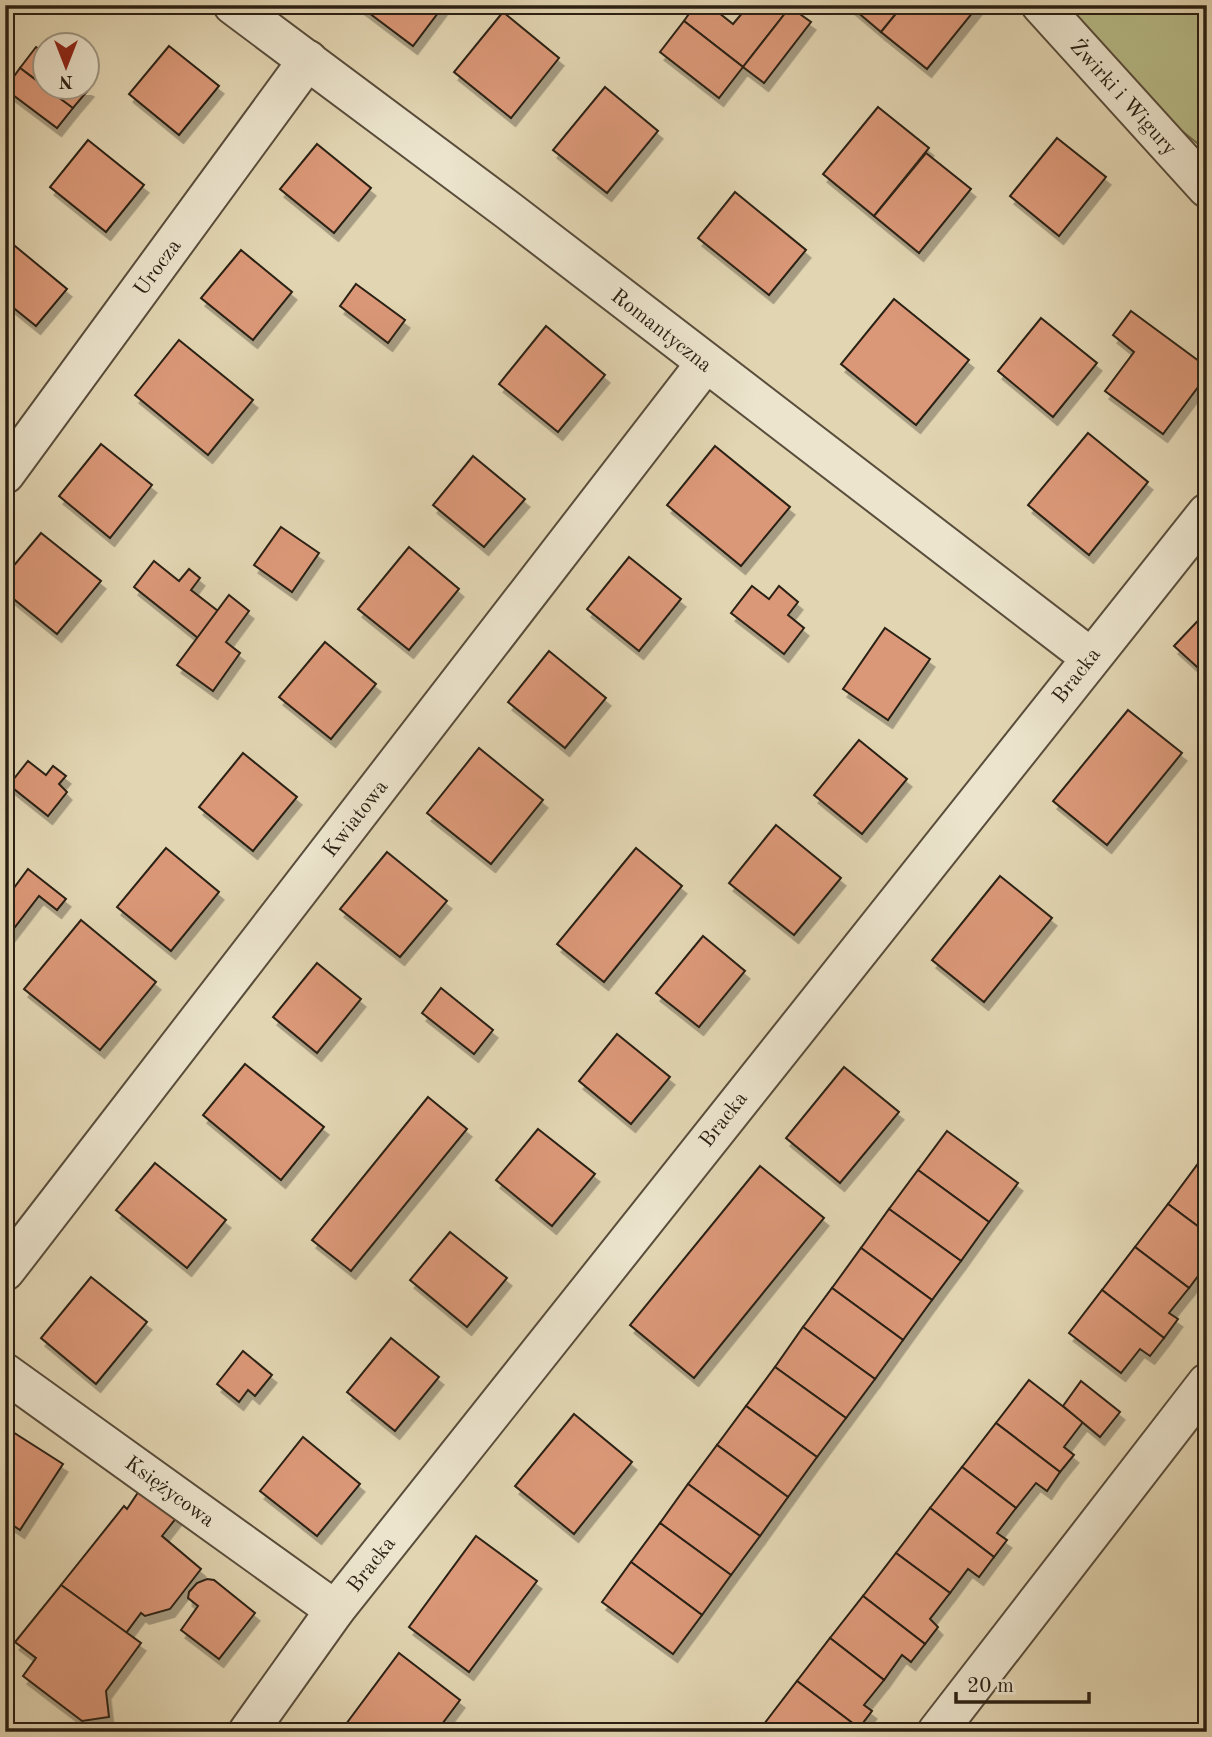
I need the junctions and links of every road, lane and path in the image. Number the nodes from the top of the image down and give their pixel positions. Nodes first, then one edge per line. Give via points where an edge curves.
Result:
1 (233, 5) edge
2 (1041, 5) edge
3 (308, 60) junction
4 (1207, 188) edge
5 (705, 364) junction
6 (5, 474) edge
7 (1207, 513) edge
8 (1090, 657) junction
9 (5, 1271) edge
10 (5, 1373) edge
11 (1207, 1383) edge
12 (335, 1610) junction
13 (247, 1732) edge
14 (937, 1732) edge

1 - 3 street, Romantyczna
2 - 4 street, Żwirki i Wigury
3 - 5 street, Romantyczna
3 - 6 street, Urocza
5 - 8 street, Romantyczna
5 - 9 street, Kwiatowa
7 - 8 street, Bracka
8 - 12 street, Bracka
10 - 12 street, Księżycowa
11 - 14 street
12 - 13 street, Bracka

